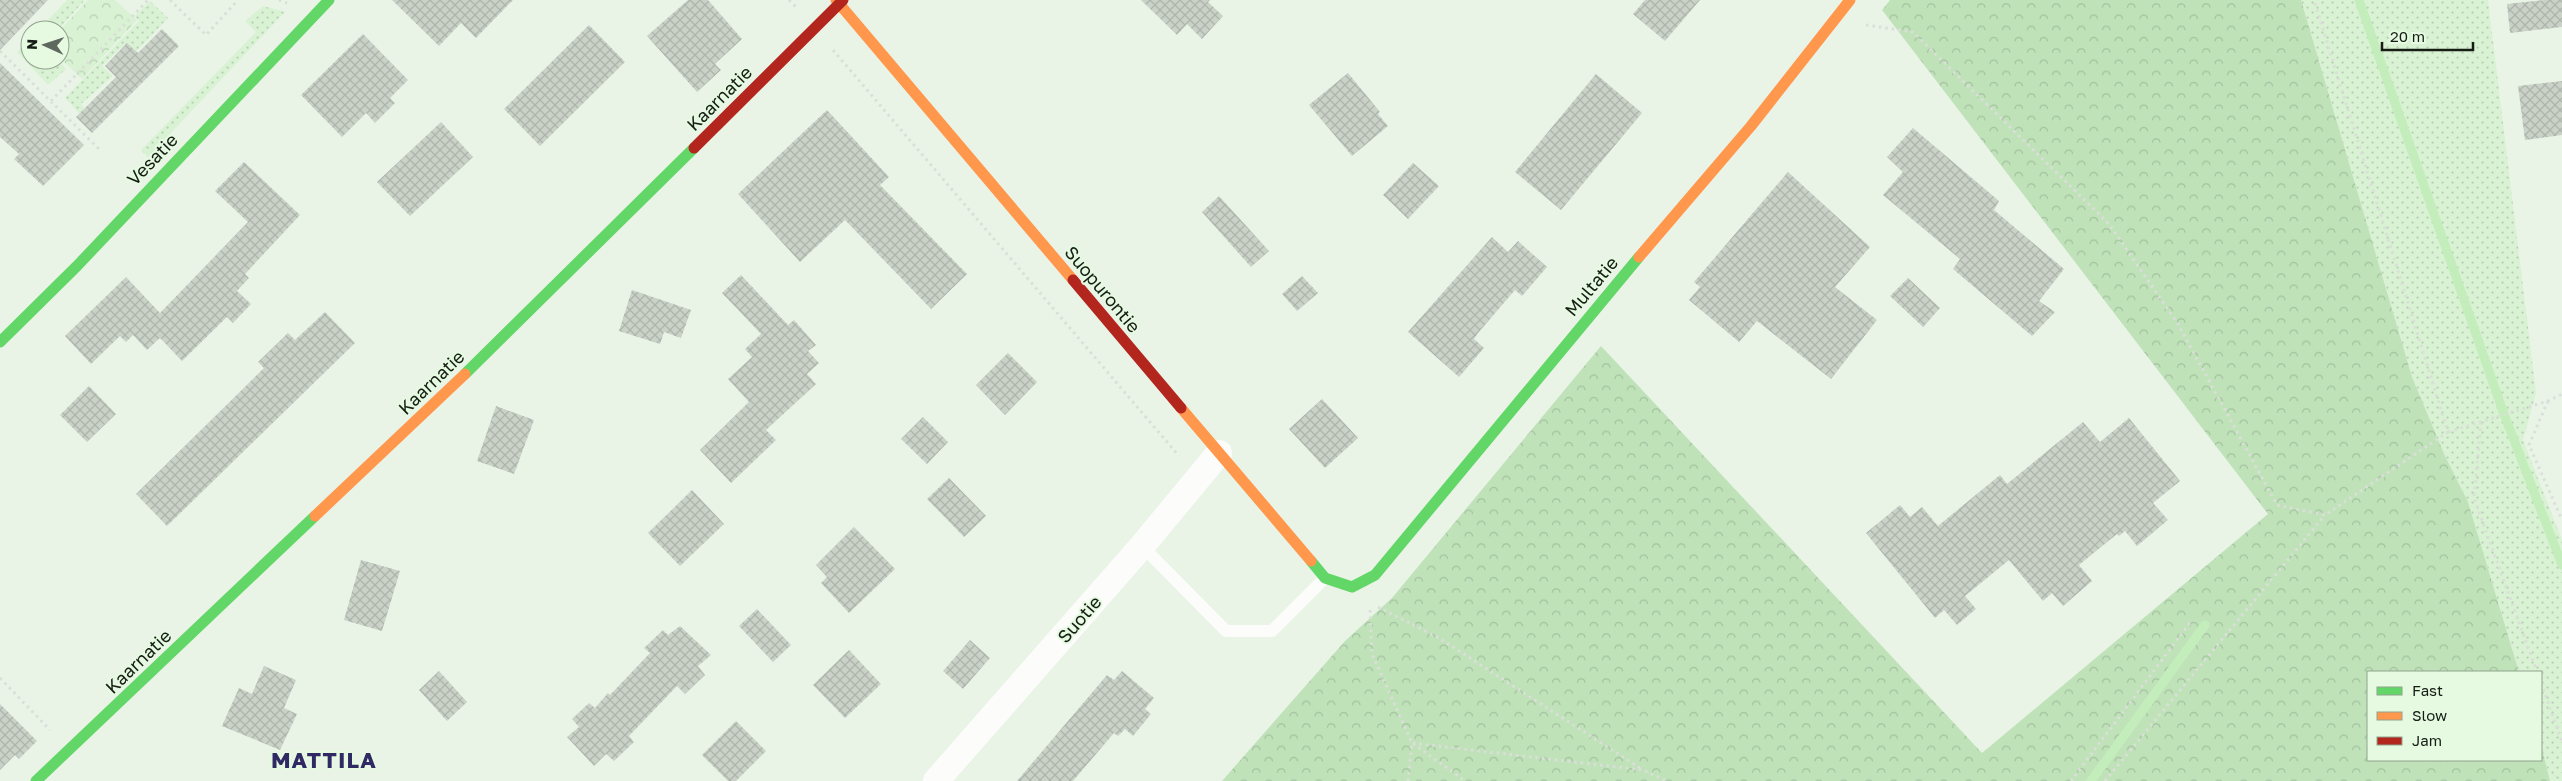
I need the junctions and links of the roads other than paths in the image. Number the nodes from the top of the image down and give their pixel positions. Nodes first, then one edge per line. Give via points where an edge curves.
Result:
1 (329, 0) edge
2 (1850, 0) edge
3 (839, 1) edge
4 (0, 342) edge
5 (1219, 453) junction
6 (1142, 546) junction
7 (1325, 578) junction
8 (36, 781) edge
9 (936, 781) edge

1 - 4 street, Vesatie
2 - 7 street, Multatie via 1751,126 1578,329 1375,576 1352,587
3 - 5 street, Suopurontie
3 - 8 street, Kaarnatie via 520,322
5 - 6 street, Suotie
5 - 7 street, Suopurontie
6 - 7 lane via 1226,631 1272,631
6 - 9 street, Suotie

